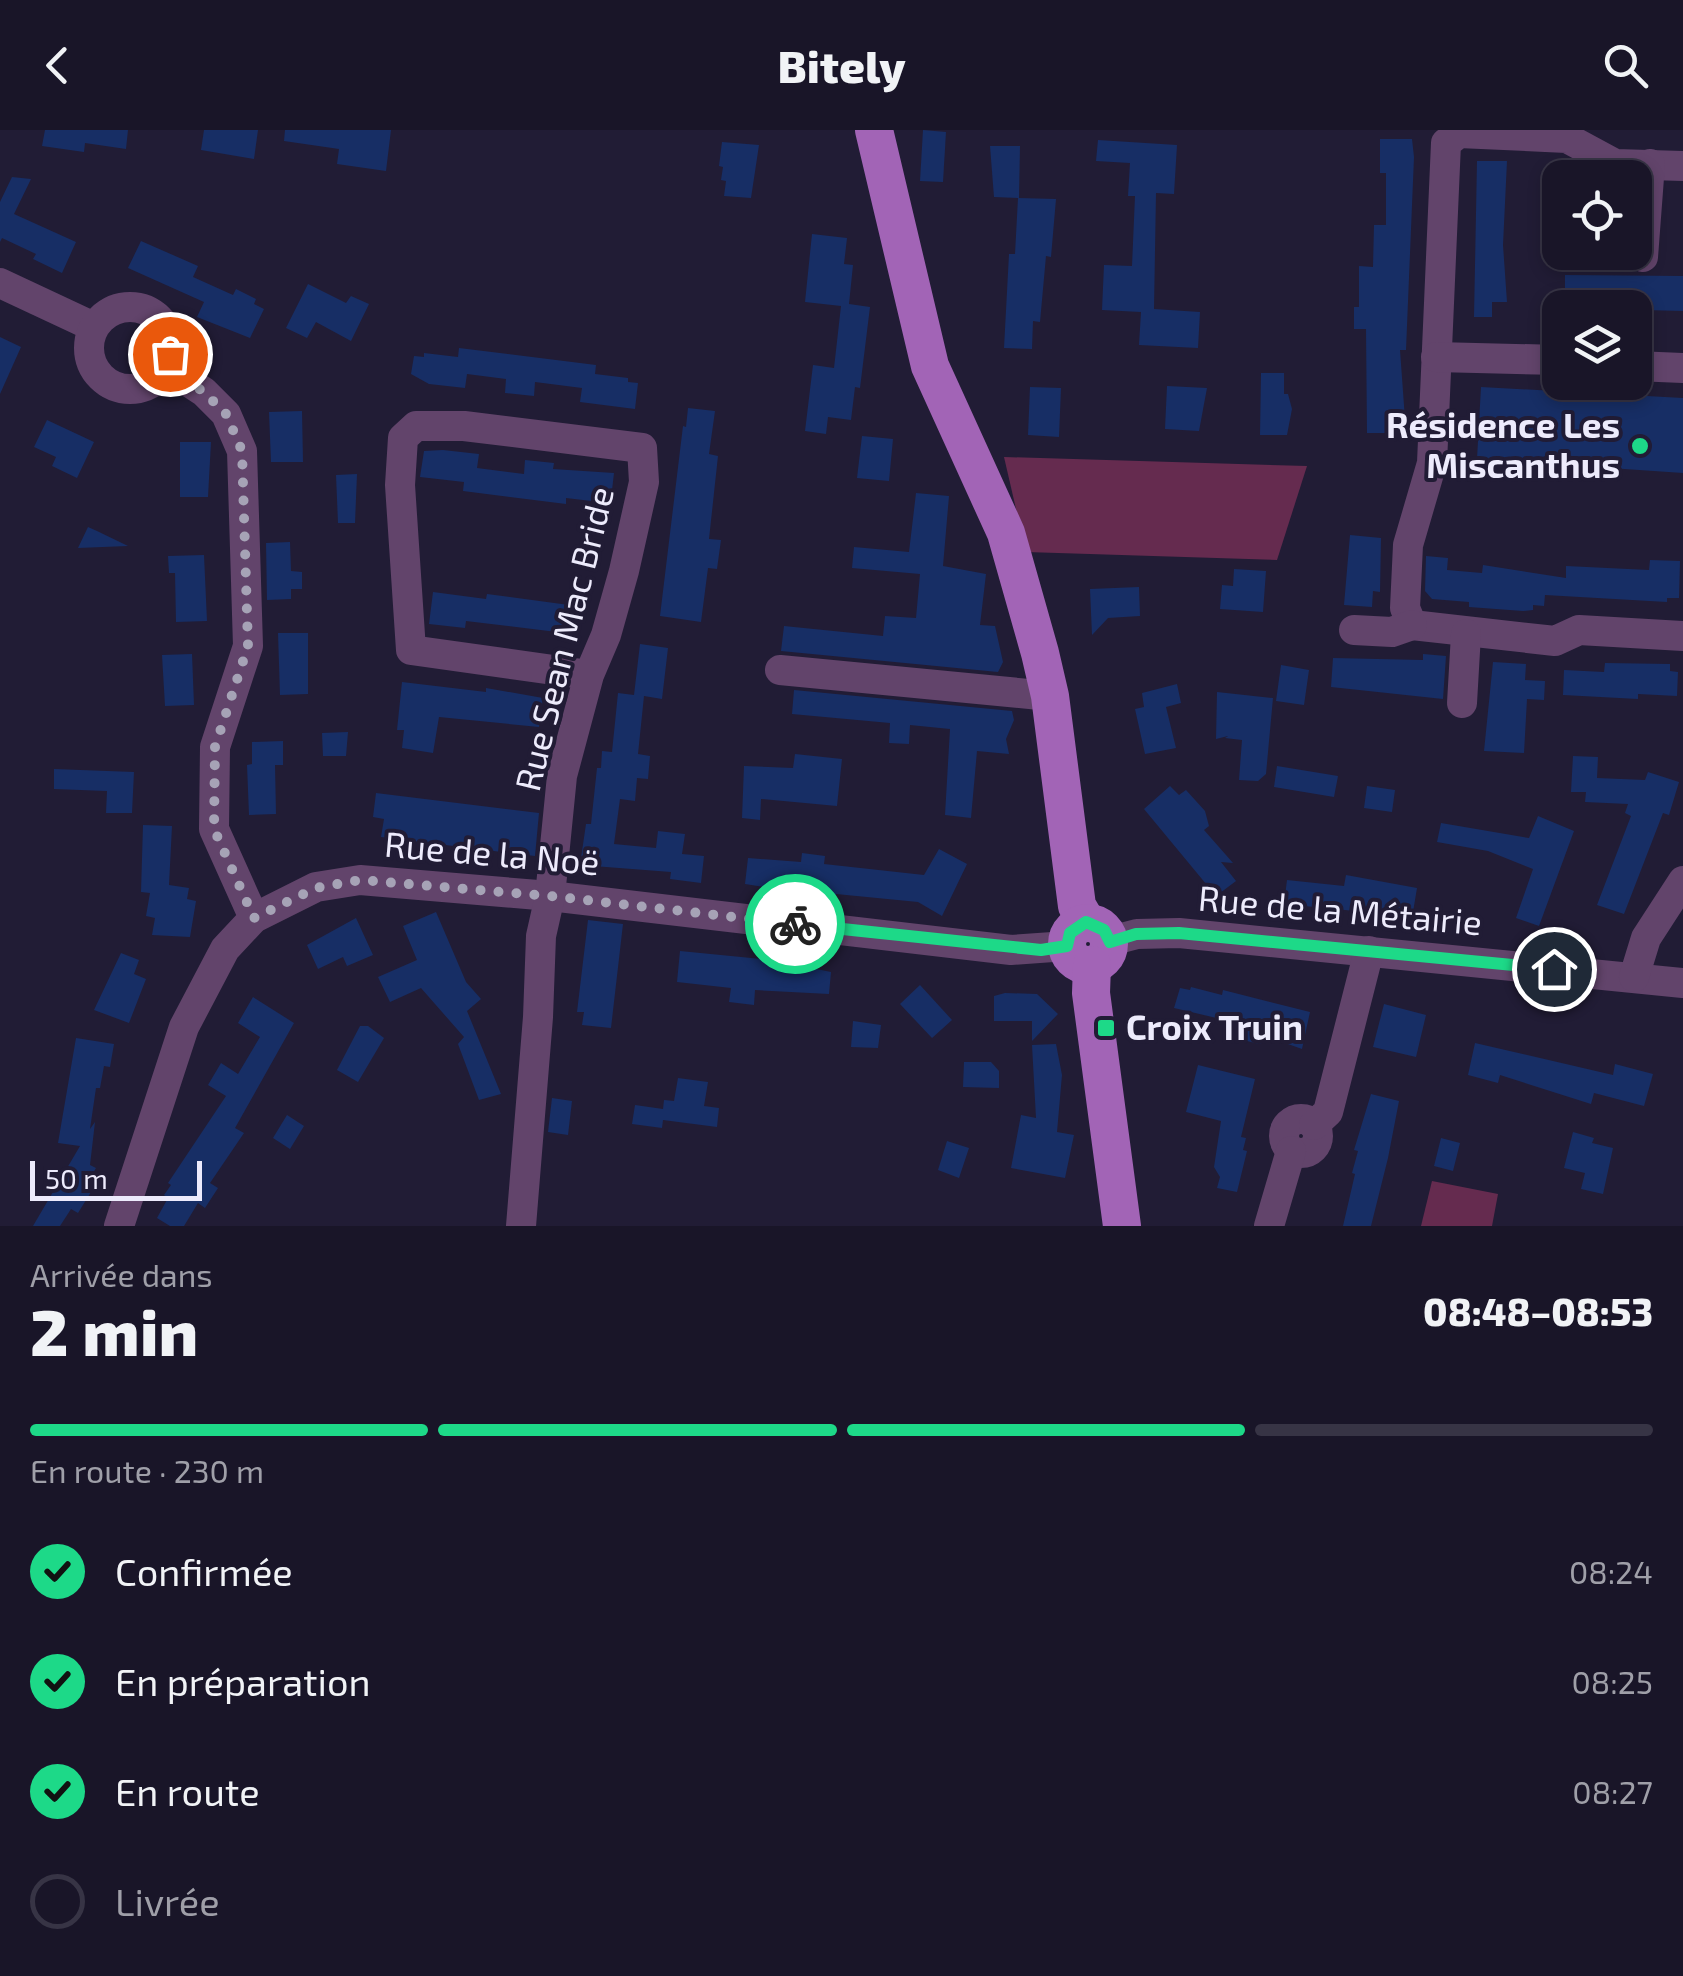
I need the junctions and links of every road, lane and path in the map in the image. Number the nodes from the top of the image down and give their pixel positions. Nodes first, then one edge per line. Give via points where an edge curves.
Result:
1 (874, 130) edge
2 (1596, 142) edge
3 (1652, 164) edge
4 (1683, 166) edge
5 (0, 283) edge
6 (94, 327) junction
7 (1436, 357) junction
8 (1542, 360) edge
9 (166, 367) junction
10 (1652, 367) edge
11 (1683, 368) edge
12 (1412, 625) junction
13 (1354, 630) dead end
14 (1466, 634) junction
15 (1683, 636) edge
16 (780, 670) dead end
17 (588, 675) junction
18 (1050, 696) junction
19 (1462, 703) dead end
20 (1683, 880) edge
21 (550, 896) junction
22 (254, 918) junction
23 (1089, 944) junction
24 (1369, 950) junction
25 (1634, 977) junction
26 (1683, 983) edge
27 (119, 1226) edge
28 (521, 1226) edge
29 (1122, 1226) edge
30 (1268, 1226) edge

1 - 18 main road via 930,366 1006,533
2 - 7 street via 1460,134 1446,142
3 - 4 street
5 - 6 street
6 - 9 street via 115,309 143,308 165,326
6 - 9 street via 88,352 110,384 135,389
7 - 8 street
7 - 12 street via 1432,462 1408,545 1405,608
9 - 22 street via 226,414 242,451 248,646 215,747 214,829
10 - 11 street
12 - 13 street via 1392,632
12 - 14 street
14 - 15 street via 1554,641 1579,630
14 - 19 street
16 - 18 street
17 - 17 street, Rue Sean Mac Bride via 411,650 400,485 403,438 416,426 642,448 644,482 624,571
17 - 21 street, Rue Sean Mac Bride via 562,776
18 - 23 main road via 1077,906
20 - 25 street via 1646,938
21 - 22 street, Rue de la Noë via 360,880 316,888
21 - 23 street, Rue de la Noë via 1011,950
21 - 28 street, Rue Sean Mac Bride via 541,936
22 - 27 street, Rue de la Noë via 225,949 184,1027
23 - 24 street, Rue de la Métairie via 1179,933
23 - 29 main road
24 - 25 street, Rue de la Métairie
24 - 30 street via 1328,1112 1314,1124 1318,1140 1312,1150 1291,1151
25 - 26 street, Rue de la Métairie

